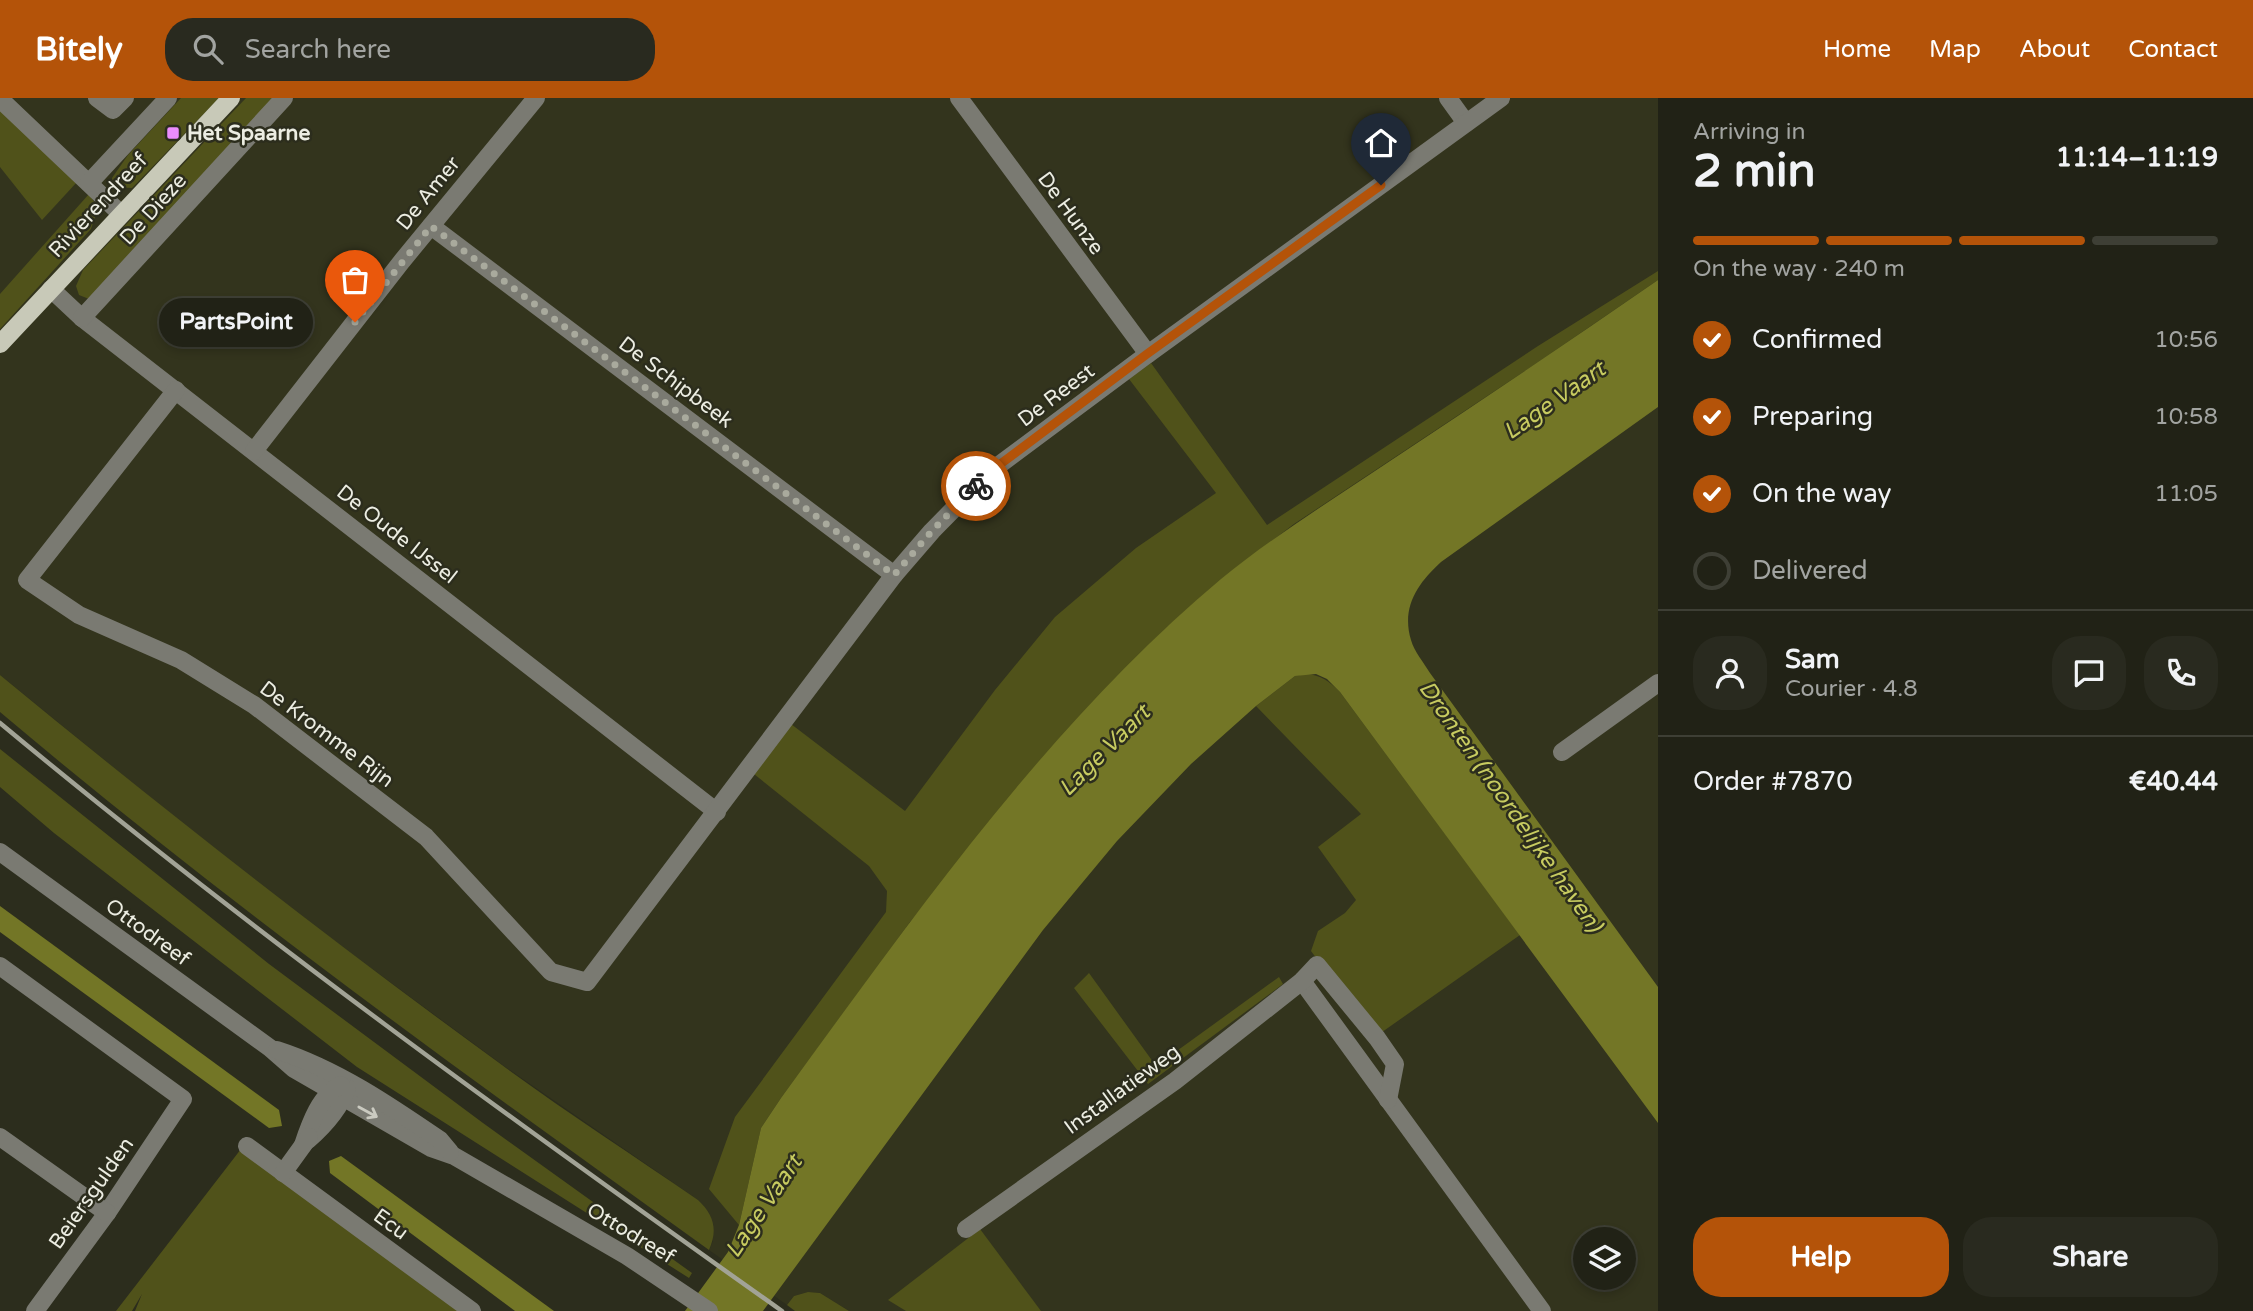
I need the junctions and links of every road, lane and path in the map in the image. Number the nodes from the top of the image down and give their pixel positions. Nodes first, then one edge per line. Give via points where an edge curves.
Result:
1 (97, 98) edge
2 (125, 98) edge
3 (167, 98) edge
4 (231, 98) edge
5 (284, 98) edge
6 (536, 98) edge
7 (959, 98) edge
8 (1448, 98) edge
9 (1500, 98) edge
10 (0, 99) edge
11 (1466, 123) junction
12 (89, 183) junction
13 (121, 214) junction
14 (431, 226) junction
15 (51, 289) junction
16 (82, 318) junction
17 (0, 344) edge
18 (1147, 354) junction
19 (176, 390) junction
20 (254, 452) junction
21 (894, 575) junction
22 (1658, 683) edge
23 (1562, 752) dead end
24 (718, 811) junction
25 (0, 852) edge
26 (0, 967) edge
27 (1301, 981) junction
28 (341, 1090) junction
29 (1388, 1100) junction
30 (323, 1116) dead end
31 (0, 1137) edge
32 (303, 1145) junction
33 (247, 1146) dead end
34 (283, 1173) junction
35 (107, 1213) junction
36 (966, 1229) dead end
37 (36, 1311) edge
38 (472, 1311) edge
39 (709, 1311) edge
40 (1542, 1311) edge

1 - 2 street via 113,110
3 - 12 street
4 - 13 main road, Rivierendreef
5 - 16 street, De Dieze
6 - 14 street, De Amer
7 - 18 street, De Hunze
8 - 11 street
9 - 11 street, De Reest
10 - 12 street
11 - 18 street, De Reest
12 - 13 street
13 - 15 main road, Rivierendreef
14 - 20 street, De Amer
14 - 21 street, De Schipbeek
15 - 16 street, De Oude IJssel
15 - 17 main road, Rivierendreef
16 - 19 street, De Oude IJssel
18 - 21 street, De Reest via 991,471
19 - 20 street, De Oude IJssel
19 - 24 street, De Kromme Rijn via 27,580 79,615 181,660 254,705 426,837 551,972 587,982
20 - 24 street, De Oude IJssel
21 - 24 street, De Reest
22 - 23 street
25 - 28 street, Ottodreef via 294,1069
26 - 35 street, Beiersgulden via 183,1099
27 - 29 street
27 - 29 street, Installatieweg via 1317,965 1377,1038 1395,1064
27 - 36 street, Installatieweg via 1175,1081
28 - 32 street via 309,1126
28 - 39 street, Ottodreef via 431,1148 454,1156 627,1256
29 - 40 street
30 - 32 street
31 - 35 street
32 - 34 street
33 - 34 street, Ecu
34 - 38 street, Ecu
35 - 37 street, Beiersgulden

